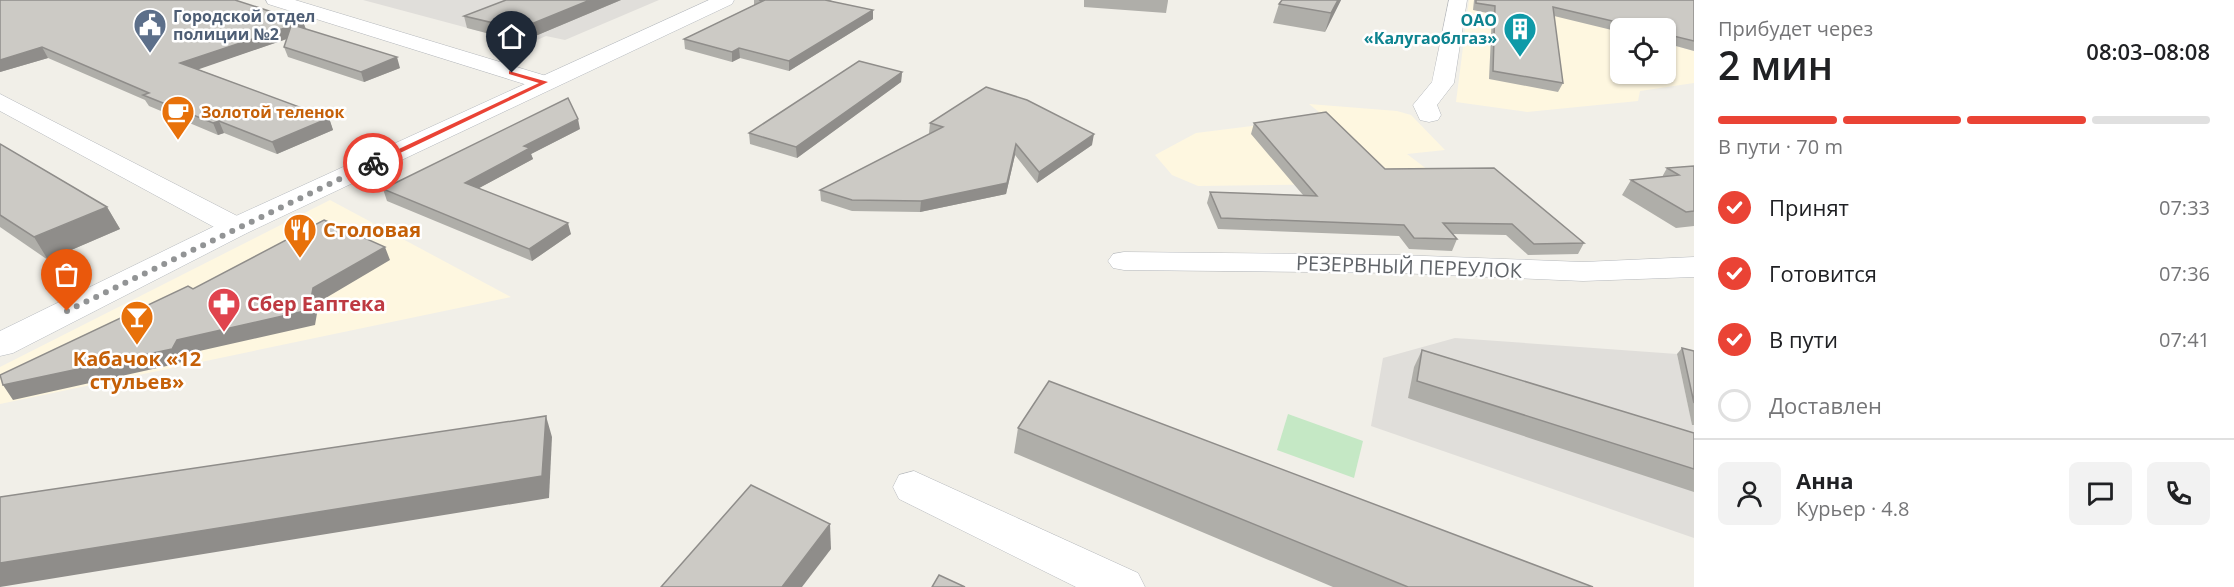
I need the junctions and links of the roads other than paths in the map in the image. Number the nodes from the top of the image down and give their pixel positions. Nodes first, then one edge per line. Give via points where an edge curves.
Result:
1 (275, 0) edge
2 (725, 0) edge
3 (1458, 0) edge
4 (545, 82) junction
5 (0, 101) edge
6 (1428, 115) dead end
7 (236, 227) junction
8 (1124, 261) dead end
9 (1694, 267) edge
10 (0, 345) edge
11 (915, 487) dead end
12 (1121, 587) edge

1 - 4 street
2 - 4 street
3 - 6 street via 1443,83 1425,105
4 - 7 street
5 - 7 street
7 - 10 street
8 - 9 street, РЕЗЕРВНЫЙ ПЕРЕУЛОК via 1400,264 1530,272
11 - 12 street

